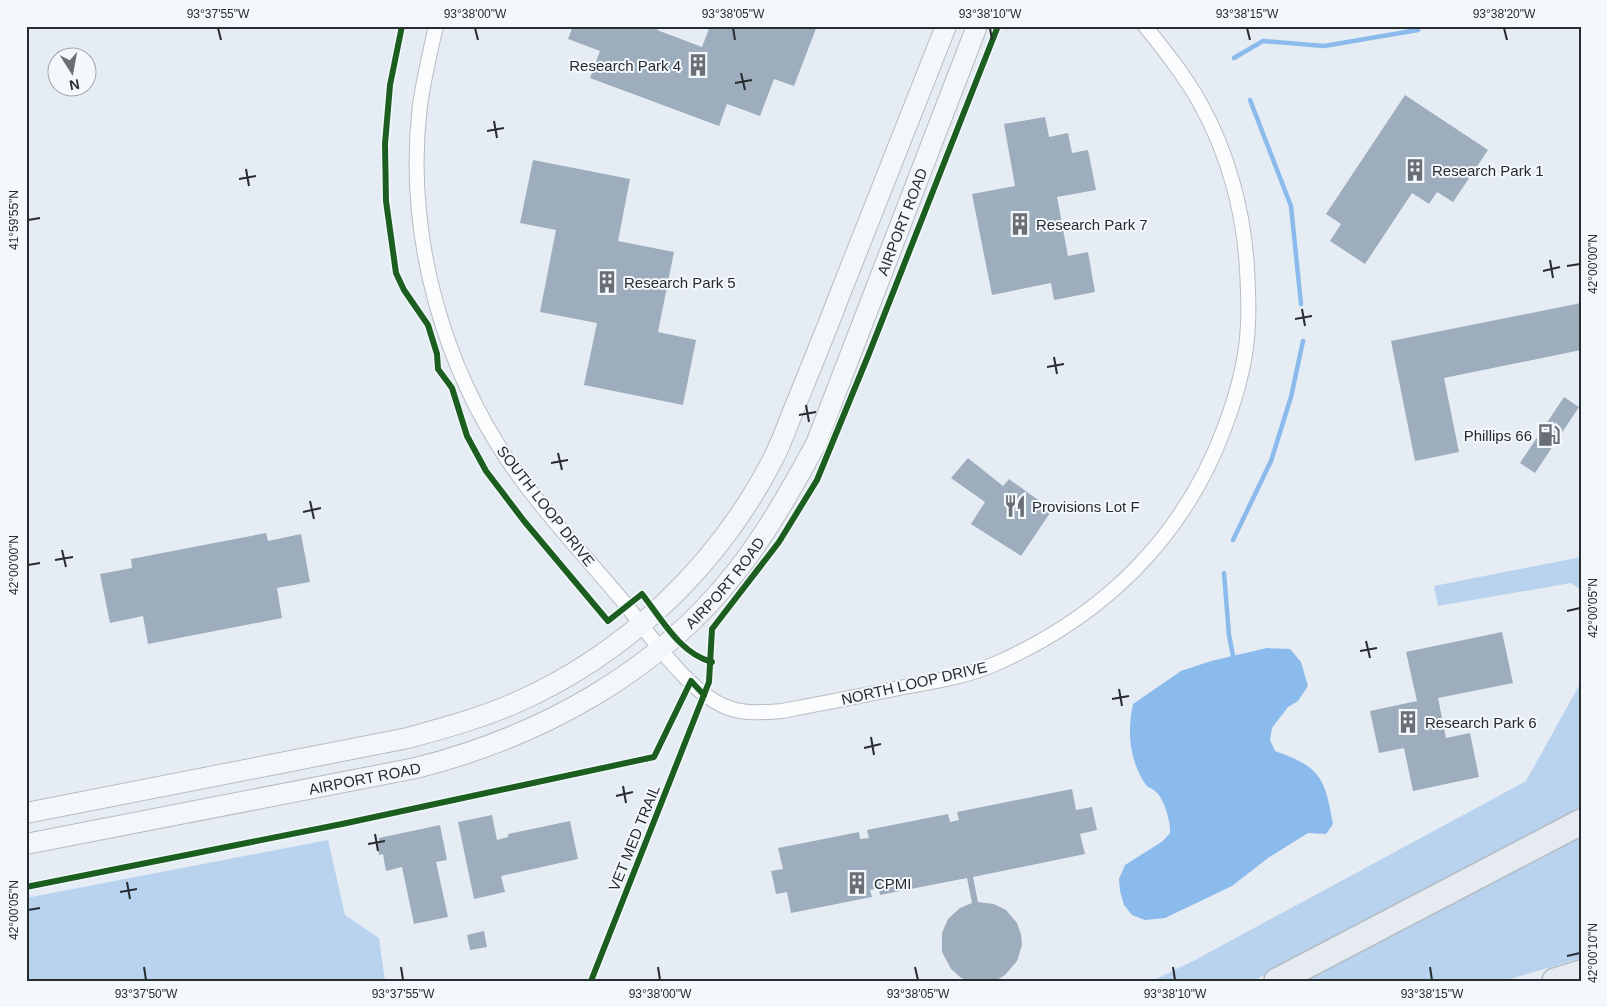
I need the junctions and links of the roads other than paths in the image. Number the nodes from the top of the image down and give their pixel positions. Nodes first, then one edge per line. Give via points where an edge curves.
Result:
1 (436, 26) edge
2 (946, 26) edge
3 (978, 26) edge
4 (1145, 26) edge
5 (642, 625) junction
6 (660, 648) junction
7 (26, 813) edge
8 (1581, 822) edge
9 (26, 844) edge
10 (1581, 973) edge
11 (1277, 981) edge
12 (1555, 981) edge

1 - 5 street, SOUTH LOOP DRIVE via 420,105 418,190 429,274 450,350 498,444 524,482
2 - 5 main road, AIRPORT ROAD via 773,460 744,510 718,545 693,575
3 - 6 main road, AIRPORT ROAD via 816,444 784,501 736,572 686,626
4 - 6 street, NORTH LOOP DRIVE via 1185,79 1216,137 1240,212 1248,292 1244,358 1233,404 1203,479 1161,541 1134,571 1074,621 994,665 927,683 782,711 745,712 716,703 704,695
5 - 6 street, SOUTH LOOP DRIVE
5 - 7 main road, AIRPORT ROAD via 550,686 515,703 444,728 408,738
6 - 9 main road, AIRPORT ROAD via 620,679 564,714 452,759
8 - 11 highway
10 - 12 highway

